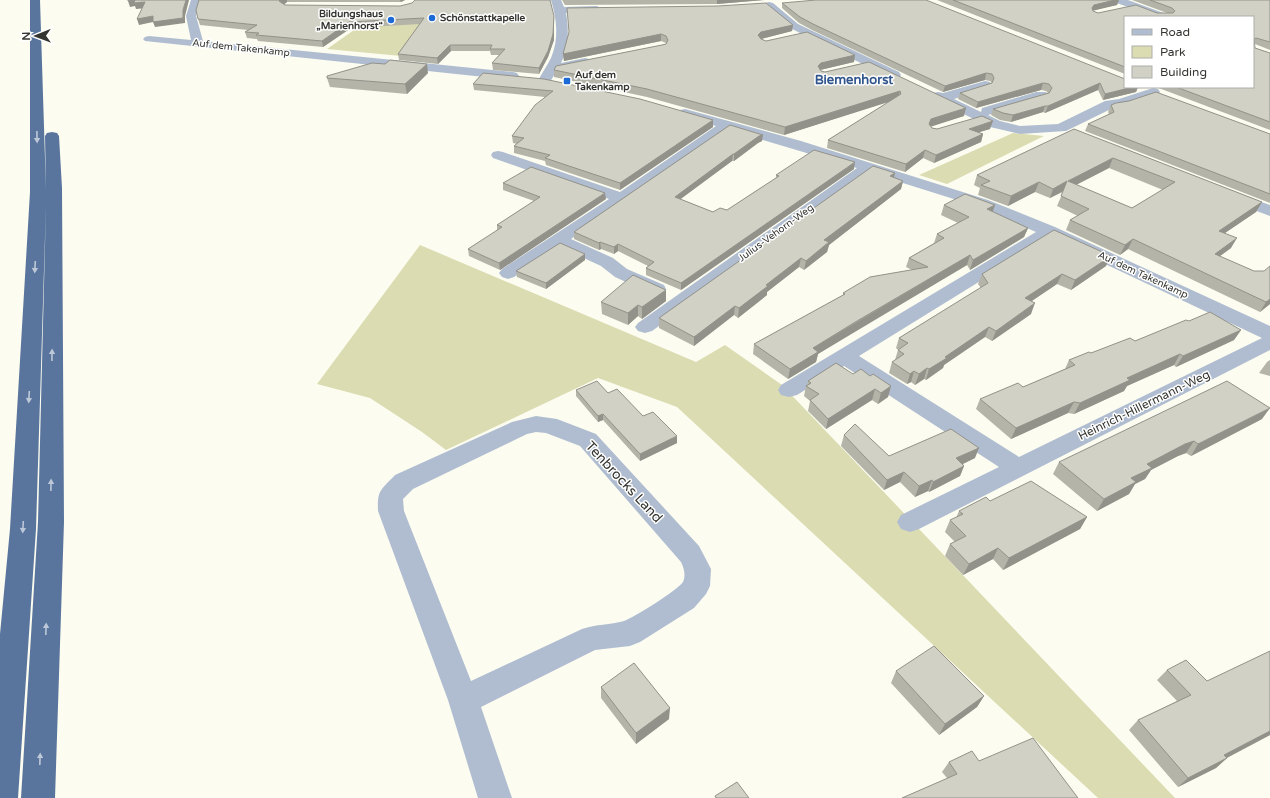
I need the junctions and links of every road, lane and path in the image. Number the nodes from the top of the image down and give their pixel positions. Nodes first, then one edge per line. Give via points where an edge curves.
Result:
1 (35, 0) edge
2 (46, 0) edge
3 (196, 0) edge
4 (1118, 0) edge
5 (784, 4) edge
6 (558, 5) edge
7 (1134, 6) junction
8 (607, 9) edge
9 (1111, 10) edge
10 (1162, 16) edge
11 (807, 33) junction
12 (793, 36) edge
13 (149, 39) dead end
14 (198, 43) junction
15 (595, 60) edge
16 (870, 63) junction
17 (855, 67) edge
18 (541, 77) junction
19 (906, 80) edge
20 (985, 85) edge
21 (1143, 88) edge
22 (928, 91) edge
23 (1153, 92) junction
24 (1041, 95) edge
25 (942, 98) junction
26 (1168, 98) edge
27 (673, 110) edge
28 (978, 116) junction
29 (961, 123) edge
30 (727, 125) junction
31 (1061, 128) junction
32 (1082, 136) edge
33 (498, 156) dead end
34 (869, 167) junction
35 (1220, 191) edge
36 (622, 198) junction
37 (1270, 211) edge
38 (1048, 232) junction
39 (559, 240) junction
40 (508, 273) dead end
41 (684, 300) junction
42 (645, 327) dead end
43 (1270, 334) edge
44 (1270, 342) edge
45 (844, 357) junction
46 (789, 390) dead end
47 (1017, 467) junction
48 (910, 522) dead end
49 (463, 700) junction
50 (1, 798) edge
51 (38, 798) edge
52 (495, 798) edge

1 -> 50 highway via 38,200 23,529
51 -> 2 highway via 51,522 54,188
3 - 14 street via 191,16
4 - 7 street
5 - 11 street via 765,5
6 - 8 street
6 - 18 street via 563,33 558,55
7 - 9 street
7 - 10 street
11 - 12 street
11 - 16 street
13 - 14 street, Auf dem Takenkamp
14 - 18 street, Auf dem Takenkamp
15 - 18 street, Auf dem Takenkamp
16 - 17 street
16 - 19 street
20 - 25 street
21 - 23 street
22 - 25 street
23 - 26 street
23 - 31 street via 1110,104
24 - 28 street
25 - 28 street
27 - 30 street, Auf dem Takenkamp
28 - 29 street
28 - 31 street via 995,124 1020,130
30 - 34 street, Auf dem Takenkamp
30 - 36 street
31 - 32 street
33 - 36 street
34 - 38 street, Auf dem Takenkamp via 982,203
34 - 41 street, Julius-Vehorn-Weg
35 - 37 street
36 - 39 street
38 - 43 street, Auf dem Takenkamp
38 - 45 street
39 - 40 street
39 - 41 street via 607,262 622,273
41 - 42 street, Julius-Vehorn-Weg
44 - 47 street, Heinrich-Hillermann-Weg
45 - 46 street
45 - 47 street
47 - 48 street, Heinrich-Hillermann-Weg
49 - 49 street, Tenbrocks Land via 391,511 390,496 404,482 520,428 536,424 549,425 588,440 690,554 698,569 696,586 684,600 630,633 592,638
49 - 52 street, Tenbrocks Land

